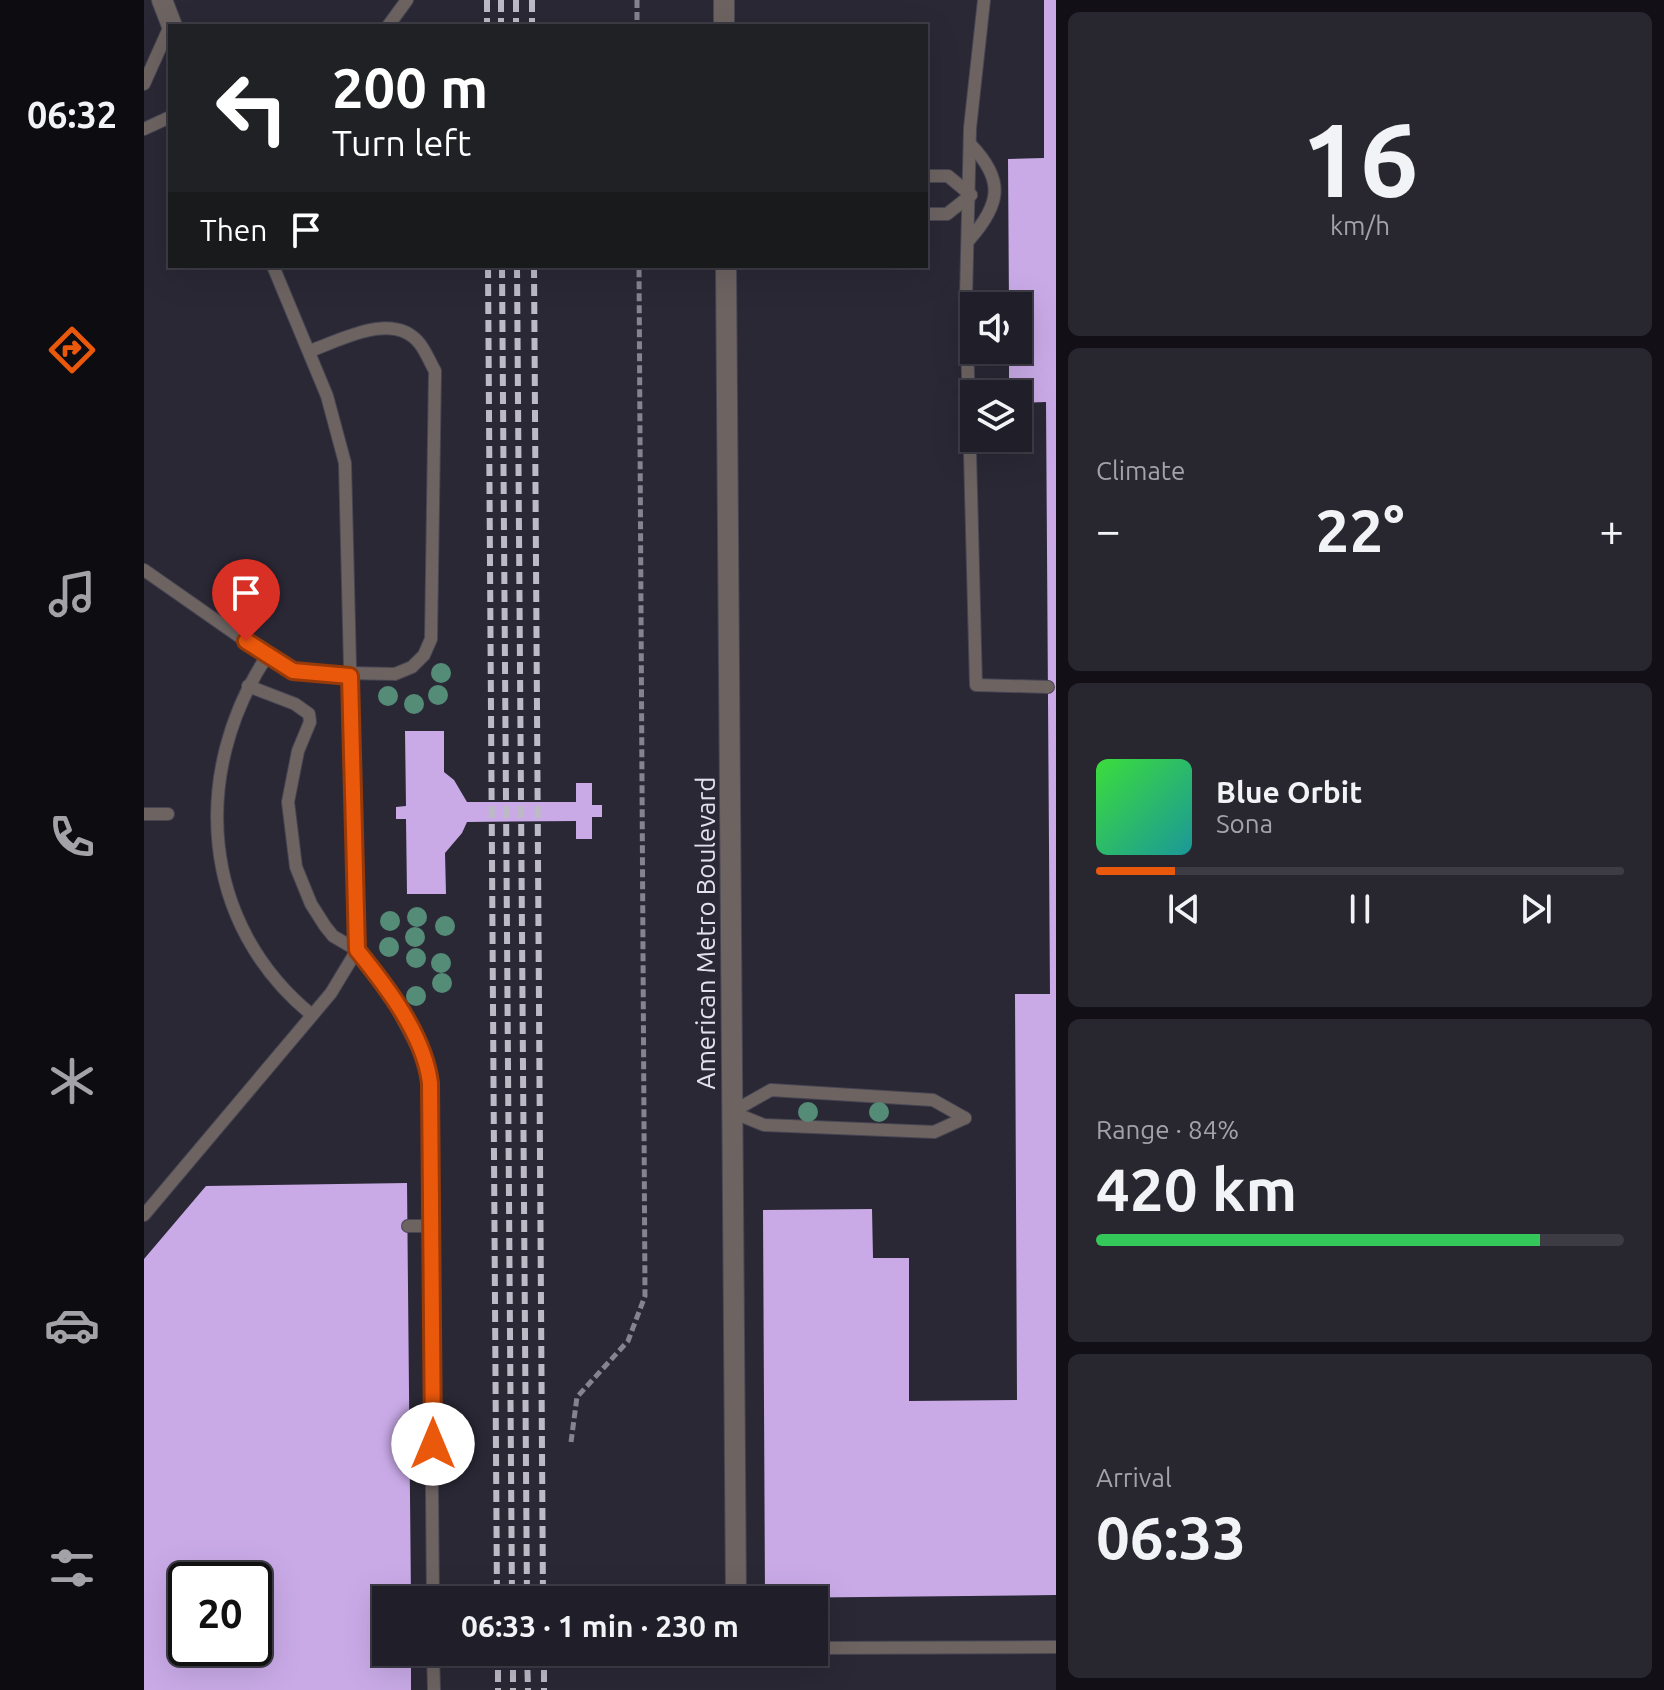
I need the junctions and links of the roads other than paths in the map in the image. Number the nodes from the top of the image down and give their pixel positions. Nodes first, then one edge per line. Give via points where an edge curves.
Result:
1 (162, 0) edge
2 (407, 0) edge
3 (724, 0) edge
4 (984, 0) edge
5 (170, 24) edge
6 (389, 24) edge
7 (724, 24) edge
8 (168, 32) edge
9 (144, 84) edge
10 (168, 118) edge
11 (144, 129) edge
12 (970, 144) junction
13 (928, 176) edge
14 (971, 195) junction
15 (928, 214) edge
16 (969, 240) junction
17 (274, 268) edge
18 (726, 268) edge
19 (310, 351) junction
20 (144, 570) edge
21 (267, 656) junction
22 (350, 676) junction
23 (248, 686) junction
24 (1048, 687) dead end
25 (144, 814) edge
26 (168, 814) dead end
27 (357, 950) junction
28 (312, 1015) junction
29 (732, 1112) junction
30 (144, 1215) edge
31 (408, 1226) dead end
32 (432, 1226) junction
33 (433, 1586) edge
34 (736, 1586) edge
35 (1056, 1647) edge
36 (828, 1648) edge
37 (433, 1666) edge
38 (434, 1690) edge

1 - 5 street
2 - 6 lane
3 - 7 street
4 - 12 lane
8 - 9 lane
10 - 11 lane
12 - 14 lane
12 - 16 lane via 993,170 995,187 987,220
13 - 14 lane via 948,176
14 - 15 lane via 947,214
14 - 16 lane
16 - 24 lane via 976,685
17 - 19 lane
18 - 29 street, American Metro Boulevard
19 - 22 lane via 345,463
19 - 22 lane via 367,330 396,327 418,341 435,371 431,639 412,667 395,674
20 - 21 lane
21 - 22 lane via 298,672
21 - 23 lane
22 - 27 lane
23 - 27 lane via 309,714 289,789 293,855 317,915 333,936
23 - 28 lane via 223,753 216,806 220,860 251,943 281,987
25 - 26 lane
27 - 28 lane via 337,986
27 - 32 lane via 383,982 428,1067
28 - 30 lane
29 - 29 lane via 764,1125 934,1132 965,1118 933,1100 771,1090
29 - 34 street, American Metro Boulevard
31 - 32 lane
32 - 33 lane
35 - 36 lane
37 - 38 lane

